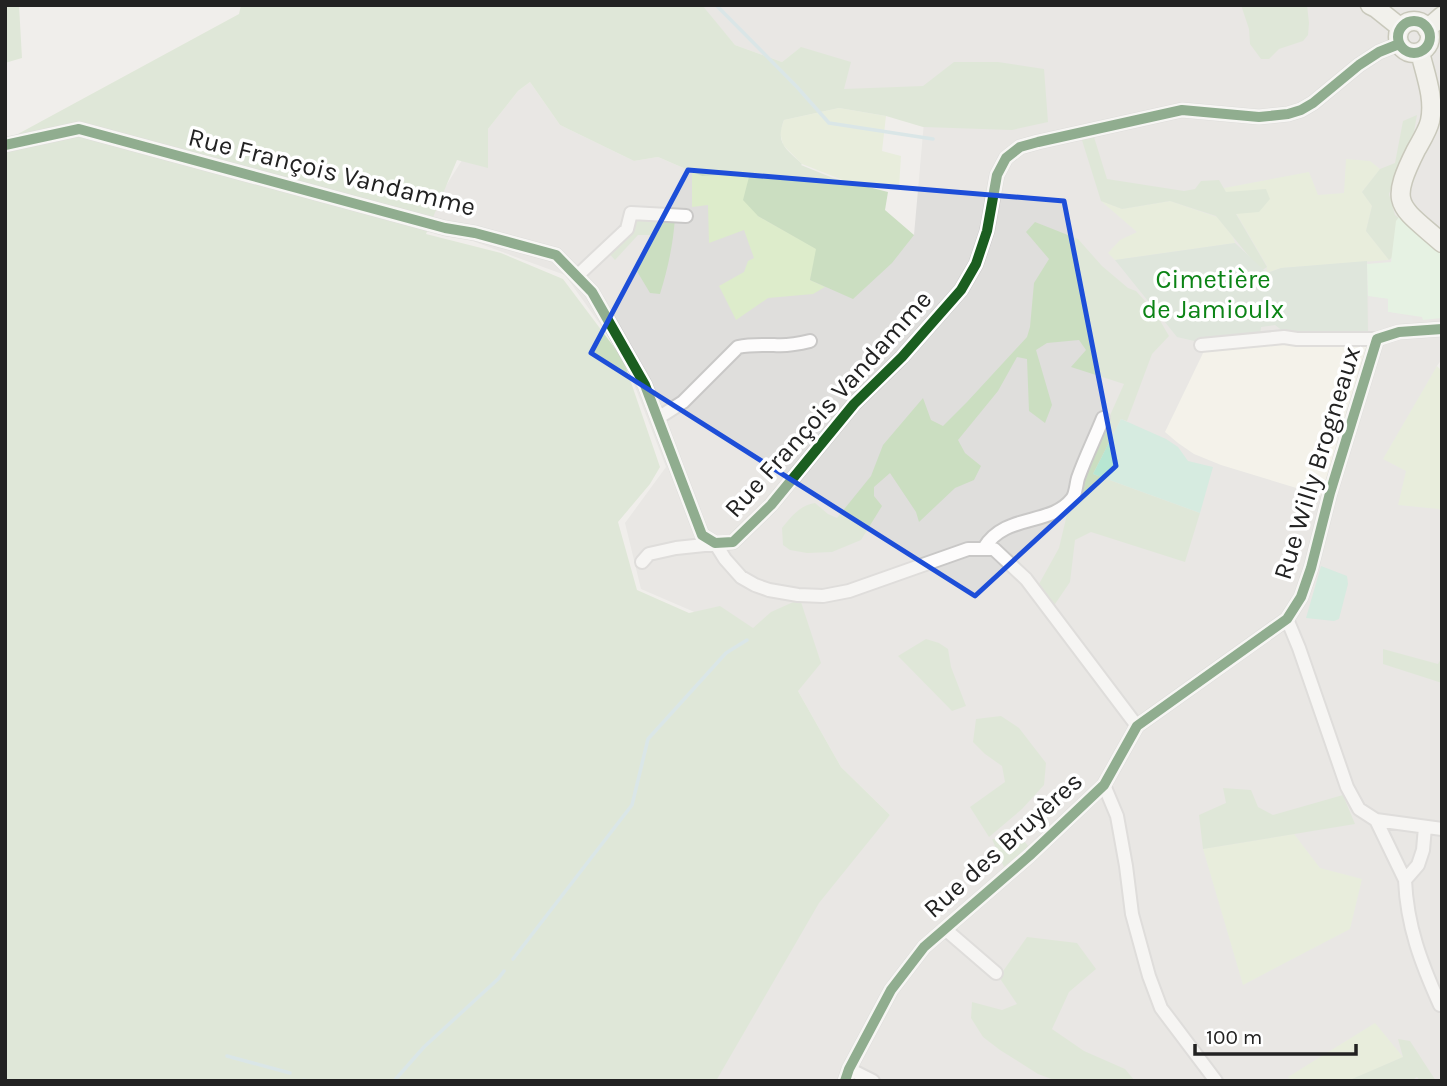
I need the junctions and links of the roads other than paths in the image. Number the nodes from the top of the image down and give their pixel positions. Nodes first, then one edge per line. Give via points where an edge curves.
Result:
1 (1370, 5) edge
2 (1442, 16) edge
3 (1427, 29) junction
4 (1400, 36) junction
5 (1420, 52) junction
6 (5, 145) edge
7 (686, 216) dead end
8 (1442, 243) edge
9 (577, 276) junction
10 (1442, 329) edge
11 (1377, 339) junction
12 (810, 341) dead end
13 (1201, 345) dead end
14 (658, 418) junction
15 (1104, 418) dead end
16 (715, 543) junction
17 (984, 548) junction
18 (642, 562) dead end
19 (1287, 620) junction
20 (1137, 726) junction
21 (1104, 785) junction
22 (1376, 820) junction
23 (1425, 827) junction
24 (1442, 829) edge
25 (1405, 880) junction
26 (945, 929) junction
27 (996, 973) dead end
28 (1440, 1005) dead end
29 (847, 1075) edge
30 (873, 1081) edge
31 (1216, 1081) edge

1 - 4 street
2 - 3 street
3 - 4 street via 1407,23
3 - 5 street via 1430,37
4 - 5 street via 1406,52
4 - 16 street, Rue François Vandamme via 1313,103 1288,114 1259,117 1182,110 1020,147 1006,158 997,175 987,231 961,290 854,404 771,505 733,542
5 - 8 street via 1432,102 1430,123 1407,169 1401,201
6 - 9 street, Rue François Vandamme via 79,129 524,245 556,255
7 - 9 street via 631,214 626,229
9 - 14 street, Rue François Vandamme via 592,292 645,385
10 - 11 street, Rue Willy Brogneaux via 1399,332
11 - 13 street, Rue Willy Brogneaux via 1284,337
11 - 19 street, Rue Willy Brogneaux via 1311,568
12 - 14 street via 738,347 683,402
14 - 16 street, Rue François Vandamme via 702,535
15 - 17 street via 1073,498 1052,514 1000,531
16 - 17 street via 741,577 755,585 823,596 968,549
16 - 18 street, Rue François Vandamme via 649,554
17 - 20 street via 994,549 1026,579
19 - 20 street, Rue des Bruyères
19 - 22 street via 1347,787 1359,808
20 - 21 street, Rue des Bruyères
21 - 26 street, Rue des Bruyères
21 - 31 street via 1117,816 1132,914 1161,1008
22 - 23 street
22 - 25 street
23 - 24 street
23 - 25 street via 1418,865
25 - 28 street via 1406,905 1421,962
26 - 27 street, Rue des Bruyères
26 - 29 street, Rue des Bruyères via 924,947 891,990
29 - 30 street

